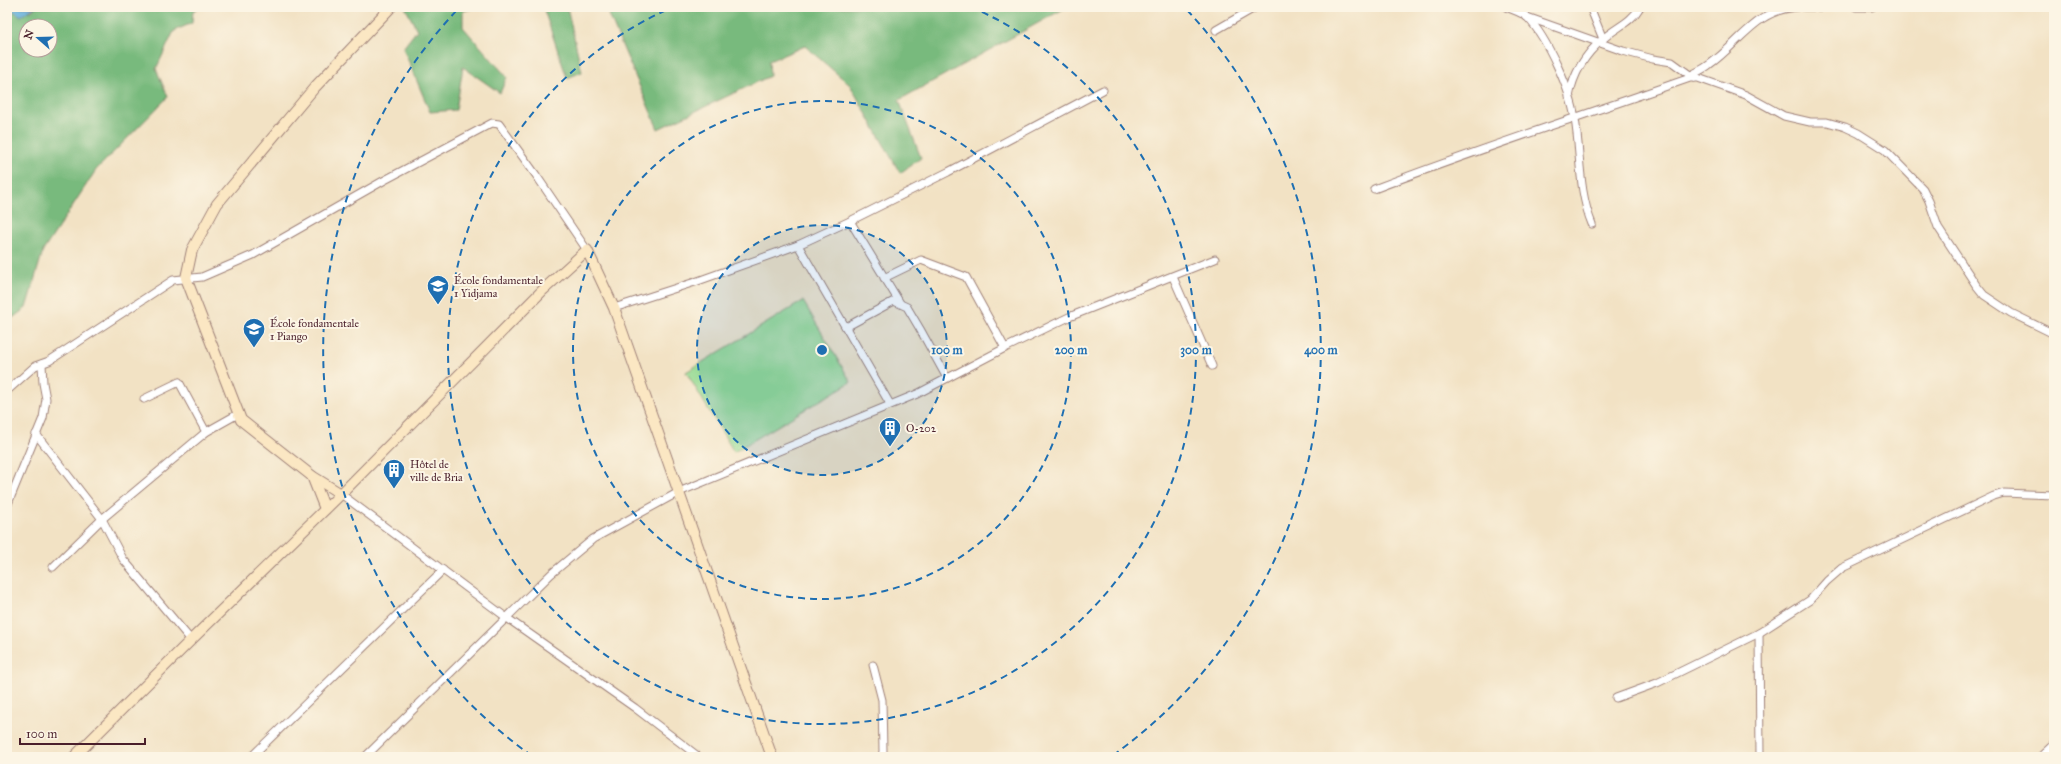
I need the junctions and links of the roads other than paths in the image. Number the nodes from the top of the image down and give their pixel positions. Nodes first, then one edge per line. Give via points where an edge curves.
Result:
1 (391, 7) edge
2 (1256, 7) edge
3 (1506, 7) edge
4 (1590, 7) edge
5 (1640, 7) edge
6 (1798, 7) edge
7 (1804, 7) edge
8 (1831, 7) edge
9 (1856, 7) edge
10 (1872, 7) edge
11 (1526, 17) junction
12 (1216, 30) dead end
13 (1601, 40) junction
14 (1692, 76) junction
15 (1103, 90) dead end
16 (1569, 98) junction
17 (1575, 118) junction
18 (1374, 189) dead end
19 (850, 221) junction
20 (1592, 224) dead end
21 (798, 244) junction
22 (587, 250) junction
23 (1215, 259) dead end
24 (1173, 277) junction
25 (186, 278) junction
26 (884, 278) junction
27 (901, 304) junction
28 (614, 308) junction
29 (846, 327) junction
30 (2054, 334) edge
31 (1005, 348) junction
32 (42, 364) junction
33 (1212, 366) dead end
34 (947, 378) junction
35 (7, 391) edge
36 (144, 399) dead end
37 (890, 404) junction
38 (238, 414) junction
39 (206, 432) junction
40 (36, 434) junction
41 (312, 476) junction
42 (679, 492) junction
43 (341, 494) junction
44 (2054, 495) edge
45 (7, 506) edge
46 (325, 509) junction
47 (102, 519) junction
48 (53, 567) dead end
49 (443, 570) junction
50 (507, 618) junction
51 (1759, 633) junction
52 (191, 640) junction
53 (873, 665) dead end
54 (1616, 698) dead end
55 (2054, 744) edge
56 (74, 757) edge
57 (251, 757) edge
58 (365, 757) edge
59 (699, 757) edge
60 (772, 757) edge
61 (882, 757) edge
62 (1760, 757) edge
63 (2040, 757) edge

1 - 25 main road via 315,87 217,204 192,250
2 - 12 street
3 - 11 street
4 - 13 street
5 - 13 street via 1631,20
6 - 14 street via 1776,12 1748,28 1710,64
7 - 8 street
9 - 10 street
11 - 13 street
11 - 16 street via 1544,39
13 - 14 street via 1653,60 1672,62
13 - 16 street via 1575,75
14 - 17 street
14 - 30 street via 1746,95 1789,117 1845,127 1885,150 1923,189 1938,228 1984,295 2011,313
15 - 19 street
16 - 17 street
17 - 18 street
17 - 20 street via 1583,194
19 - 21 street
19 - 26 street
21 - 28 street via 695,282
21 - 29 street
22 - 25 street via 496,122 383,181 259,252 202,277
22 - 28 main road
22 - 43 main road via 543,290
23 - 24 street
24 - 31 street via 1070,317
24 - 33 street
25 - 32 street via 173,280
25 - 38 main road
26 - 27 street
26 - 31 street via 921,260 966,277
27 - 29 street via 894,301
27 - 34 street via 907,308
28 - 42 main road
29 - 37 street
31 - 34 street
32 - 35 street via 35,366
32 - 40 street via 46,399 43,418
34 - 37 street via 917,394
36 - 39 street via 179,382
37 - 42 street
38 - 39 street
38 - 41 main road via 244,422
39 - 47 street
40 - 45 street
40 - 47 street
41 - 43 main road
41 - 46 main road
42 - 50 street via 593,539 556,570
42 - 60 main road
43 - 46 main road
43 - 49 street
44 - 51 street via 1999,494 1851,563 1827,581 1810,600
46 - 52 main road
47 - 48 street
47 - 52 street via 124,559
49 - 50 street
49 - 57 street
50 - 58 street
50 - 59 street via 636,708
51 - 54 street via 1657,683
51 - 62 street
52 - 56 main road
53 - 61 street via 882,700
55 - 63 street

